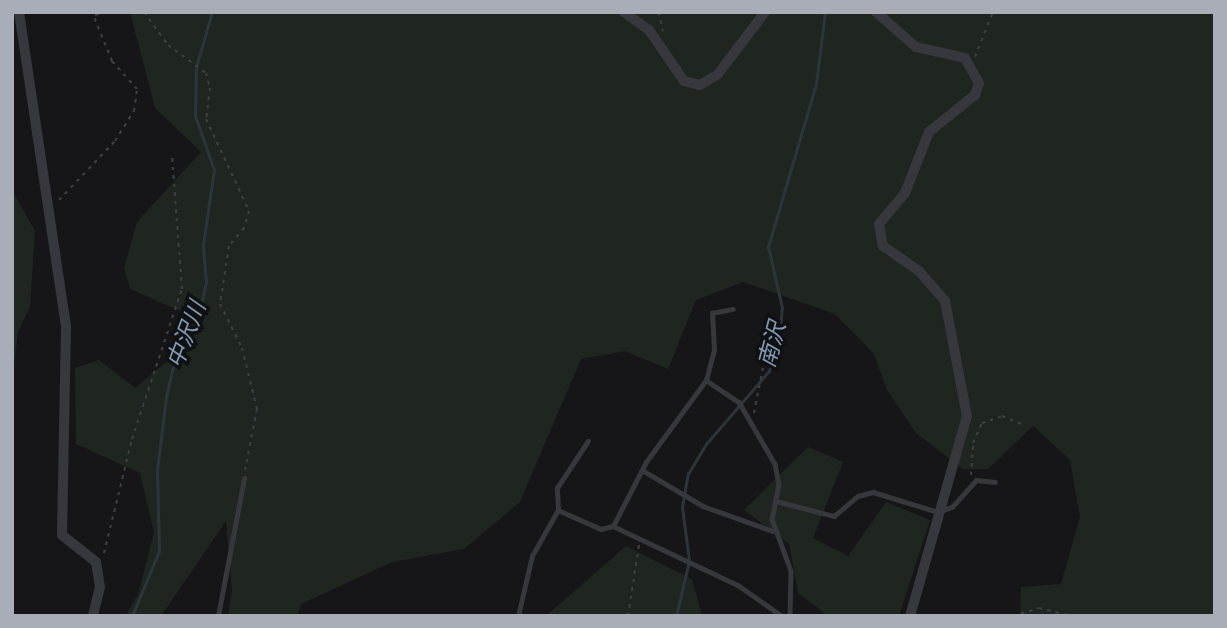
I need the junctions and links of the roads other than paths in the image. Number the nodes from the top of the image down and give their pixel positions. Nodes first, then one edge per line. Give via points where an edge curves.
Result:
1 (19, 12) edge
2 (624, 12) edge
3 (765, 12) edge
4 (876, 12) edge
5 (733, 309) dead end
6 (706, 380) junction
7 (588, 441) dead end
8 (642, 470) junction
9 (244, 478) road end
10 (995, 482) dead end
11 (776, 501) junction
12 (558, 510) junction
13 (944, 511) junction
14 (613, 526) junction
15 (773, 531) junction
16 (93, 616) edge
17 (218, 616) edge
18 (518, 616) edge
19 (782, 616) edge
20 (790, 616) edge
21 (910, 616) edge

1 - 16 street via 66,326 62,535 96,562 100,587
2 - 3 street via 649,30 684,81 699,85 718,74
4 - 13 street via 916,47 972,63 979,83 975,95 929,132 905,193 878,233 883,246 935,286 951,314 967,416
5 - 6 lane via 709,317 715,351
6 - 8 lane
6 - 11 lane via 735,398 775,464
7 - 12 lane via 557,488
8 - 14 lane
8 - 15 lane via 703,506
9 - 17 lane
10 - 13 lane via 971,483
11 - 13 lane via 834,516 858,496 873,492
11 - 15 lane
12 - 14 lane via 601,529
12 - 18 lane via 532,556
13 - 21 street
14 - 19 lane via 738,585
15 - 20 lane via 791,571

